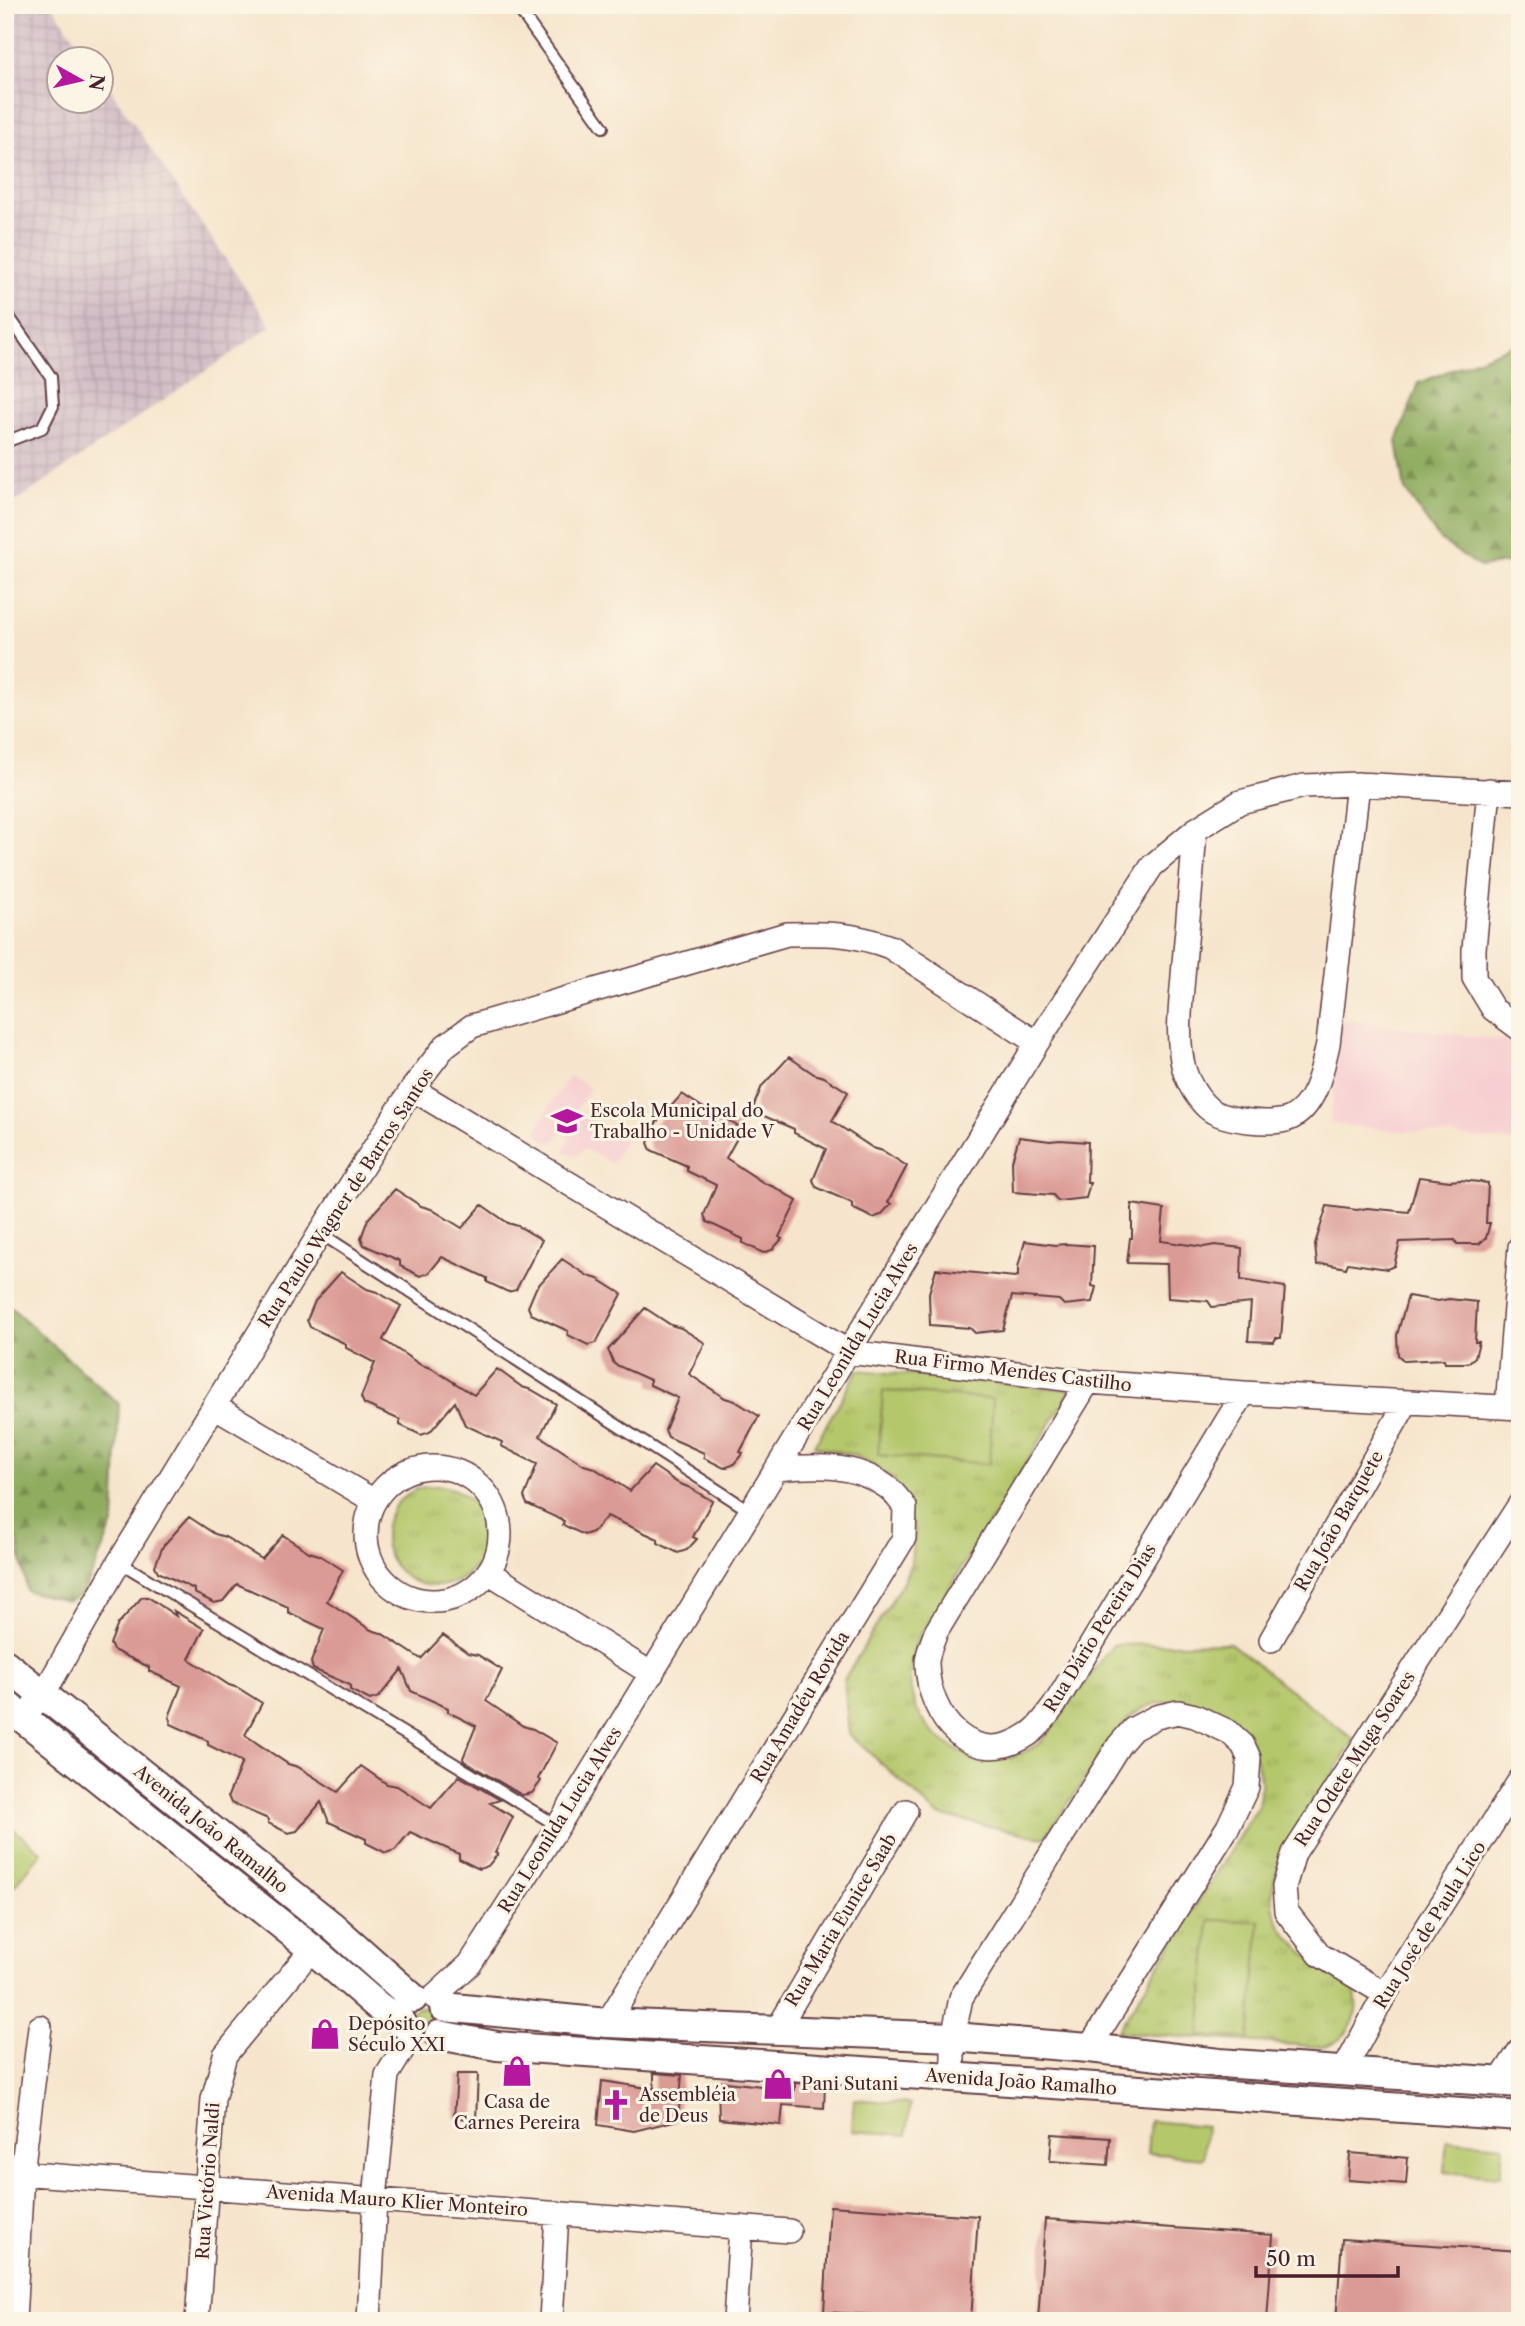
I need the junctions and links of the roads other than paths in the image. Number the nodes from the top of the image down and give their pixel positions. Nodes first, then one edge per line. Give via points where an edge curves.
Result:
1 (516, 5) edge
2 (603, 127) dead end
3 (5, 311) edge
4 (5, 442) edge
5 (1358, 784) junction
6 (1489, 790) junction
7 (1520, 793) edge
8 (1195, 830) junction
9 (1520, 1029) edge
10 (1037, 1043) junction
11 (412, 1089) junction
12 (320, 1233) junction
13 (1520, 1247) edge
14 (849, 1352) junction
15 (1088, 1382) junction
16 (1244, 1394) junction
17 (1406, 1403) junction
18 (215, 1406) junction
19 (1513, 1408) edge
20 (777, 1469) junction
21 (374, 1501) junction
22 (1520, 1504) edge
23 (750, 1511) junction
24 (119, 1562) junction
25 (488, 1572) junction
26 (1271, 1640) dead end
27 (5, 1664) edge
28 (652, 1674) junction
29 (43, 1695) junction
30 (14, 1711) edge
31 (1520, 1780) edge
32 (906, 1811) dead end
33 (558, 1826) junction
34 (313, 1949) junction
35 (1385, 1994) junction
36 (421, 2012) junction
37 (607, 2023) junction
38 (40, 2027) dead end
39 (777, 2029) junction
40 (953, 2037) junction
41 (1089, 2049) junction
42 (1520, 2050) edge
43 (1343, 2072) junction
44 (953, 2077) junction
45 (1509, 2082) edge
46 (1520, 2116) edge
47 (14, 2173) edge
48 (207, 2188) junction
49 (375, 2199) junction
50 (557, 2213) junction
51 (741, 2227) junction
52 (789, 2231) dead end
53 (14, 2321) edge
54 (197, 2321) edge
55 (369, 2321) edge
56 (551, 2321) edge
57 (735, 2321) edge

1 - 2 lane
3 - 4 lane via 51,377 53,406 42,428
5 - 6 street, Rua Leonilda Lucia Alves
5 - 8 street, Rua Leonilda Lucia Alves via 1304,786 1240,802
5 - 8 street via 1328,1044 1312,1098 1292,1117 1274,1123 1210,1111 1195,1093 1185,1069 1179,1025
6 - 7 street, Rua Leonilda Lucia Alves
6 - 9 street via 1474,978 1493,1009
8 - 10 street, Rua Leonilda Lucia Alves via 1152,866
10 - 11 street, Rua Paulo Wagner de Barros Santos via 890,947 834,933 787,934 472,1026 445,1046
10 - 14 street, Rua Leonilda Lucia Alves
11 - 12 street, Rua Paulo Wagner de Barros Santos
11 - 14 street, Rua Firmo Mendes Castilho
12 - 18 street, Rua Paulo Wagner de Barros Santos
12 - 23 lane
13 - 19 street
14 - 15 street, Rua Firmo Mendes Castilho
14 - 20 street, Rua Leonilda Lucia Alves
15 - 16 street, Rua Firmo Mendes Castilho
15 - 16 street, Rua Dário Pereira Dias via 936,1632 930,1651 927,1661 937,1708 958,1735 977,1746 1002,1746 1030,1734 1054,1706
16 - 17 street, Rua Firmo Mendes Castilho
17 - 19 street, Rua Firmo Mendes Castilho
17 - 26 street, Rua João Barquete
18 - 21 street
18 - 24 street, Rua Paulo Wagner de Barros Santos
20 - 23 street, Rua Leonilda Lucia Alves
20 - 37 street, Rua Amadéu Rovida via 836,1466 864,1473 889,1488 905,1507 904,1538
21 - 25 street via 367,1522 367,1545 374,1567 407,1597 429,1602 452,1599 472,1589
21 - 25 street via 390,1482 411,1470 434,1466 468,1477 493,1503 500,1526 498,1550
22 - 35 street, Rua Odete Muga Soares via 1294,1853 1288,1870 1286,1911 1320,1955
23 - 28 street, Rua Leonilda Lucia Alves
24 - 29 street, Rua Paulo Wagner de Barros Santos
24 - 33 lane
25 - 28 street
27 - 29 street, Avenida João Ramalho
28 - 33 street, Rua Leonilda Lucia Alves
29 - 30 street, Rua Paulo Wagner de Barros Santos
29 - 36 street, Avenida João Ramalho via 332,1926
30 - 34 street, Avenida João Ramalho
31 - 35 street, Rua José de Paula Lico
32 - 39 street, Rua Maria Eunice Saab
33 - 36 street, Rua Leonilda Lucia Alves via 470,1964
34 - 36 street, Avenida João Ramalho via 379,2007
34 - 48 street, Rua Victório Naldi via 225,2055 213,2099
35 - 43 street, Rua José de Paula Lico
36 - 37 street, Avenida João Ramalho
36 - 44 street, Avenida João Ramalho via 447,2022 439,2035 497,2046
36 - 49 street, Rua Leonilda Lucia Alves via 387,2075
37 - 39 street, Avenida João Ramalho
38 - 47 street
39 - 40 street, Avenida João Ramalho
40 - 41 street, Avenida João Ramalho
40 - 41 street via 961,1998 1119,1745 1133,1729 1156,1717 1178,1712 1195,1716 1243,1745 1249,1758 1247,1787 1228,1827
40 - 44 street
41 - 43 street, Avenida João Ramalho
42 - 45 street
43 - 45 street, Avenida João Ramalho
44 - 46 street, Avenida João Ramalho
47 - 48 street, Avenida Mauro Klier Monteiro
47 - 53 street
48 - 49 street, Avenida Mauro Klier Monteiro
48 - 54 street, Rua Victório Naldi
49 - 50 street, Avenida Mauro Klier Monteiro
49 - 55 street, Rua Leonilda Lucia Alves
50 - 51 street, Avenida Mauro Klier Monteiro
50 - 56 street
51 - 52 street, Avenida Mauro Klier Monteiro
51 - 57 street

